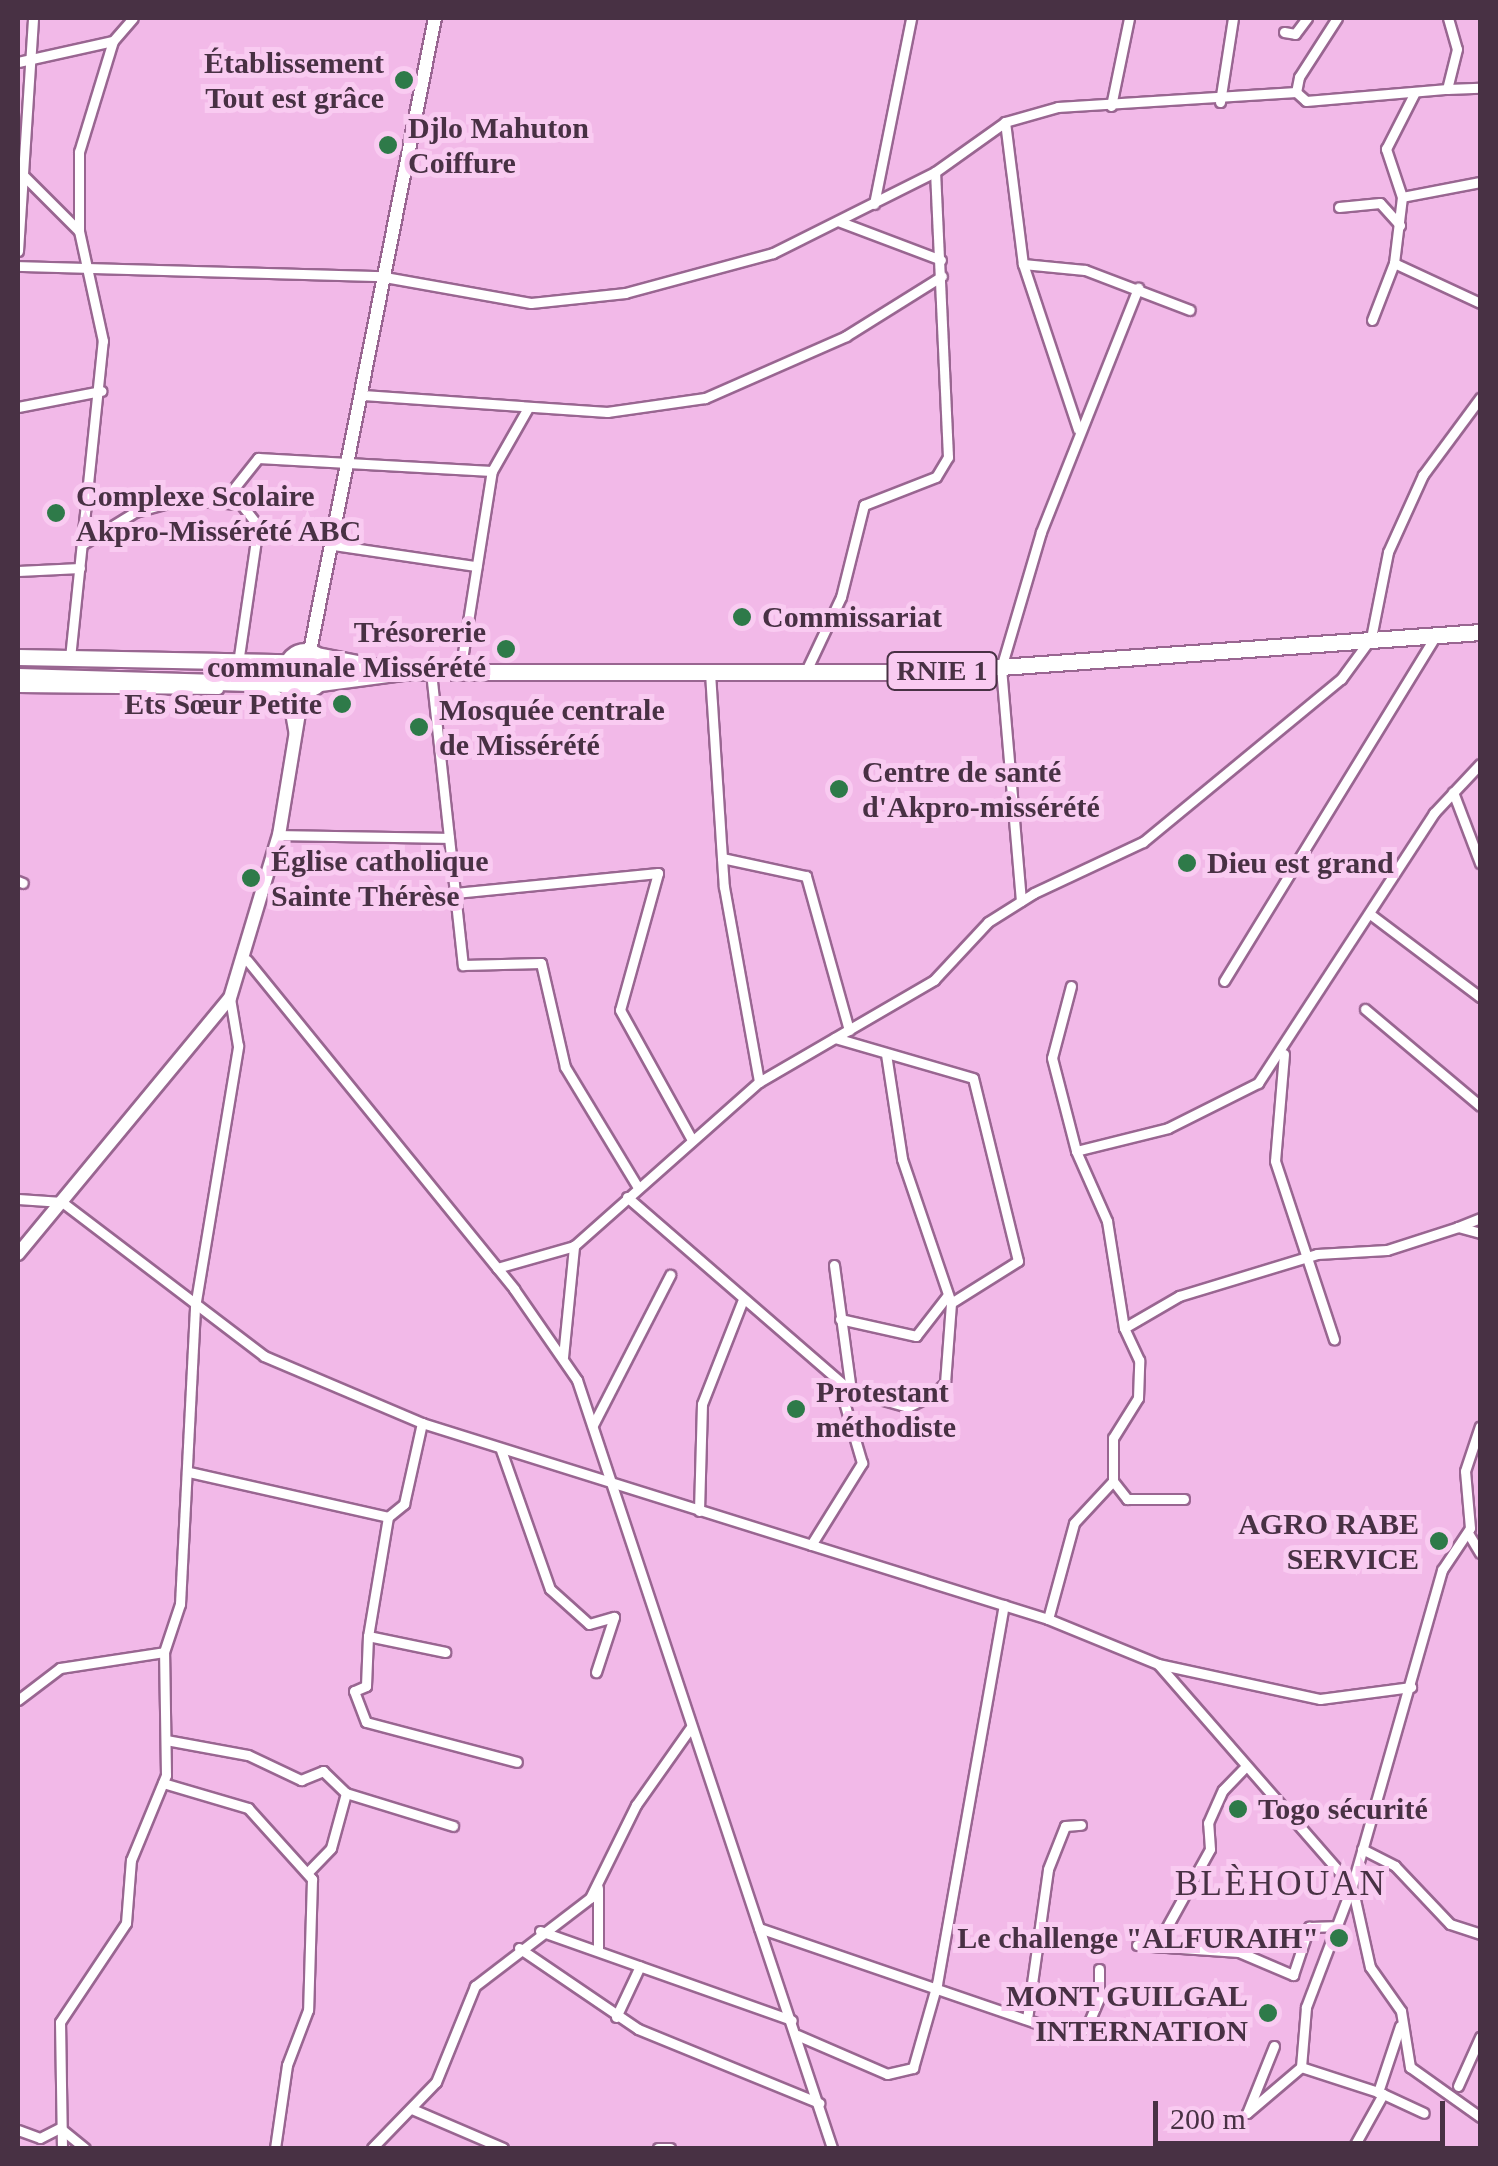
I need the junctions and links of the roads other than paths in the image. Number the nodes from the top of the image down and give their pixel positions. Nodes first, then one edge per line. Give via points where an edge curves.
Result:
1 (33, 18) edge
2 (133, 18) edge
3 (436, 18) edge
4 (911, 18) edge
5 (1129, 18) edge
6 (1234, 18) edge
7 (1307, 18) edge
8 (1337, 18) edge
9 (1448, 18) edge
10 (1284, 32) dead end
11 (113, 41) junction
12 (29, 60) junction
13 (18, 62) edge
14 (1480, 88) edge
15 (1447, 90) junction
16 (1296, 92) junction
17 (1415, 93) junction
18 (1220, 102) junction
19 (1112, 106) junction
20 (1005, 122) junction
21 (20, 172) edge
22 (935, 172) junction
23 (1480, 182) edge
24 (1402, 197) junction
25 (874, 204) junction
26 (1339, 207) dead end
27 (838, 221) junction
28 (1400, 226) junction
29 (79, 231) junction
30 (18, 250) edge
31 (941, 260) junction
32 (86, 261) junction
33 (1022, 264) junction
34 (1394, 264) junction
35 (18, 266) edge
36 (380, 276) junction
37 (942, 276) junction
38 (1138, 288) junction
39 (1480, 304) edge
40 (1190, 310) dead end
41 (1372, 320) dead end
42 (101, 392) junction
43 (363, 396) junction
44 (1480, 398) edge
45 (18, 408) edge
46 (528, 408) junction
47 (1079, 430) junction
48 (349, 464) junction
49 (492, 471) junction
50 (227, 498) junction
51 (83, 544) junction
52 (333, 545) junction
53 (476, 566) junction
54 (80, 568) junction
55 (18, 572) edge
56 (1480, 632) edge
57 (1436, 634) junction
58 (1371, 638) junction
59 (313, 653) junction
60 (18, 657) edge
61 (239, 657) junction
62 (70, 658) junction
63 (288, 662) junction
64 (1002, 668) junction
65 (402, 672) junction
66 (431, 672) junction
67 (460, 672) junction
68 (710, 674) junction
69 (805, 674) junction
70 (18, 676) edge
71 (320, 683) junction
72 (18, 687) edge
73 (298, 687) junction
74 (294, 736) junction
75 (1480, 764) edge
76 (1453, 792) junction
77 (278, 835) junction
78 (449, 838) junction
79 (722, 858) junction
80 (1480, 864) edge
81 (455, 892) junction
82 (1021, 901) junction
83 (1370, 914) junction
84 (247, 960) junction
85 (1224, 981) dead end
86 (1071, 986) dead end
87 (1480, 997) edge
88 (230, 998) junction
89 (1365, 1009) dead end
90 (849, 1030) junction
91 (835, 1038) junction
92 (1284, 1051) junction
93 (886, 1054) junction
94 (760, 1082) junction
95 (1258, 1083) junction
96 (1277, 1100) junction
97 (1480, 1106) edge
98 (691, 1138) junction
99 (1076, 1151) junction
100 (637, 1186) junction
101 (627, 1197) junction
102 (18, 1199) edge
103 (62, 1202) junction
104 (1480, 1218) edge
105 (1458, 1227) junction
106 (1480, 1233) edge
107 (574, 1246) junction
108 (1305, 1246) junction
109 (18, 1254) edge
110 (1317, 1254) junction
111 (1307, 1262) junction
112 (834, 1265) dead end
113 (496, 1268) junction
114 (670, 1275) dead end
115 (949, 1300) junction
116 (742, 1302) junction
117 (195, 1308) junction
118 (840, 1319) junction
119 (1124, 1328) junction
120 (1334, 1340) dead end
121 (563, 1357) junction
122 (838, 1382) junction
123 (851, 1391) junction
124 (422, 1422) junction
125 (593, 1425) junction
126 (1480, 1426) edge
127 (501, 1450) junction
128 (188, 1472) junction
129 (1114, 1480) junction
130 (610, 1483) junction
131 (1127, 1499) junction
132 (1184, 1499) dead end
133 (1101, 1504) junction
134 (699, 1510) junction
135 (388, 1518) junction
136 (1468, 1533) junction
137 (810, 1545) junction
138 (1480, 1553) edge
139 (1004, 1605) junction
140 (1048, 1618) junction
141 (368, 1636) junction
142 (164, 1652) junction
143 (445, 1652) dead end
144 (1158, 1664) junction
145 (596, 1672) dead end
146 (1411, 1687) junction
147 (18, 1700) edge
148 (691, 1727) junction
149 (166, 1740) junction
150 (518, 1762) dead end
151 (1243, 1769) junction
152 (162, 1783) junction
153 (346, 1793) junction
154 (1080, 1825) dead end
155 (452, 1826) dead end
156 (1362, 1849) junction
157 (308, 1872) junction
158 (598, 1886) junction
159 (1352, 1886) junction
160 (1334, 1926) junction
161 (759, 1928) junction
162 (540, 1932) junction
163 (1480, 1934) edge
164 (1158, 1943) junction
165 (1138, 1945) dead end
166 (519, 1948) junction
167 (598, 1950) junction
168 (640, 1966) junction
169 (1099, 1969) dead end
170 (937, 1984) junction
171 (616, 2017) junction
172 (1027, 2019) junction
173 (792, 2020) junction
174 (1400, 2026) junction
175 (797, 2035) junction
176 (1480, 2037) edge
177 (1274, 2046) dead end
178 (1301, 2067) junction
179 (1458, 2086) dead end
180 (1380, 2093) junction
181 (818, 2103) junction
182 (412, 2109) junction
183 (1424, 2113) dead end
184 (1480, 2117) edge
185 (60, 2128) junction
186 (18, 2130) edge
187 (62, 2148) edge
188 (85, 2148) edge
189 (275, 2148) edge
190 (372, 2148) edge
191 (503, 2148) edge
192 (658, 2148) edge
193 (670, 2148) edge
194 (832, 2148) edge
195 (1352, 2148) edge

1 - 12 street
2 - 11 street
3 - 36 main road
4 - 25 street
5 - 19 street
6 - 18 street
7 - 10 street via 1295,34
8 - 16 street via 1311,49
9 - 15 street via 1457,49
11 - 12 street
11 - 29 street via 80,152
12 - 13 street
12 - 21 street
14 - 15 street
15 - 17 street
16 - 17 street via 1306,100
16 - 18 street
17 - 24 street via 1386,148
18 - 19 street
19 - 20 street
20 - 22 street
20 - 33 street
21 - 29 street
21 - 30 street
22 - 25 street
22 - 31 street
23 - 24 street
24 - 28 street
25 - 27 street
26 - 28 street via 1380,203
27 - 31 street
27 - 36 street via 712,275 625,293 531,303
28 - 34 street
29 - 32 street
31 - 37 street
32 - 35 street
32 - 36 street
32 - 42 street via 101,312
33 - 38 street
33 - 47 street
34 - 39 street
34 - 41 street
36 - 43 main road
37 - 46 street via 846,336 724,392 608,412
37 - 69 street via 948,457 936,477 862,508 840,598
38 - 40 street
38 - 47 street
42 - 45 street
42 - 51 street
43 - 46 street
43 - 48 main road
44 - 58 street via 1423,476 1399,526
46 - 49 street
47 - 64 street
48 - 49 street
48 - 50 street via 258,458
48 - 52 main road
49 - 53 street
50 - 51 street via 135,512
50 - 61 street via 258,526
51 - 54 street
52 - 53 street
52 - 59 main road
53 - 67 street
54 - 55 street
54 - 62 street
56 - 57 highway, RNIE 1
57 - 58 highway, RNIE 1
57 - 85 street
58 - 64 highway, RNIE 1
58 - 82 street via 1342,679 1185,812
59 - 63 highway
59 - 65 highway, RNIE 1
59 - 71 highway
60 - 62 highway
61 - 62 highway
61 - 63 highway
63 - 73 highway
64 - 69 highway, RNIE 1
64 - 82 street
65 - 66 highway, RNIE 1
65 - 71 highway, RNIE 1
66 - 67 highway, RNIE 1
66 - 78 street
67 - 68 highway, RNIE 1
68 - 69 highway, RNIE 1
68 - 79 street
70 - 73 highway, RNIE 1
71 - 73 highway, RNIE 1
72 - 74 street via 270,689 288,701
73 - 74 main road
74 - 77 main road
75 - 76 street
76 - 80 street
76 - 83 street
77 - 78 street
77 - 84 main road
78 - 81 street
79 - 90 street via 806,876
79 - 94 street
81 - 98 street via 658,874 620,1010
81 - 100 street via 463,964 541,963 565,1067
82 - 90 street via 934,980
83 - 87 street
83 - 92 street
84 - 88 main road
84 - 113 street
86 - 99 street via 1052,1058
88 - 103 main road
88 - 117 street via 238,1046
89 - 97 street
90 - 91 street
91 - 93 street
91 - 94 street
92 - 95 street
92 - 96 street
93 - 115 street via 902,1159
93 - 115 street via 969,1072 1017,1245 1010,1273
94 - 98 street
95 - 96 street
95 - 99 street via 1168,1128
96 - 108 street via 1275,1161
98 - 100 street
99 - 119 street via 1107,1221
100 - 101 street
101 - 107 street
101 - 116 street
102 - 103 street
103 - 109 main road
103 - 117 street
104 - 105 street
105 - 106 street
105 - 110 street via 1388,1250
107 - 113 street
107 - 121 street
108 - 110 street
108 - 111 street
110 - 111 street
111 - 119 street via 1179,1296
111 - 120 street
112 - 118 street
113 - 121 street
114 - 125 street
115 - 118 street via 916,1336
115 - 123 street via 943,1387 908,1407
116 - 122 street
116 - 134 street via 702,1404
117 - 124 street via 301,1377
117 - 128 street
118 - 123 street
119 - 129 street via 1141,1386 1114,1438
121 - 125 street
122 - 123 street
122 - 137 street via 862,1463
124 - 127 street
124 - 135 street via 404,1504
125 - 130 street
126 - 136 street via 1465,1471
127 - 130 street
127 - 145 street via 550,1589 589,1624 614,1618
128 - 135 street
128 - 142 street via 180,1604
129 - 131 street
129 - 133 street
130 - 134 street
130 - 148 street
131 - 132 street
131 - 133 street
133 - 140 street via 1074,1523
134 - 137 street
135 - 141 street
136 - 138 street
136 - 146 street via 1445,1560
137 - 139 street
139 - 140 street
139 - 170 street
140 - 144 street
141 - 143 street
141 - 150 street via 366,1686 354,1691 366,1722
142 - 147 street via 60,1668
142 - 149 street
144 - 146 street via 1320,1699
144 - 151 street
146 - 156 street
148 - 158 street via 636,1805
148 - 161 street
149 - 152 street
149 - 153 street via 248,1755 301,1780 323,1771
151 - 159 street
151 - 164 street via 1223,1790 1208,1822 1210,1849
152 - 157 street via 248,1808
152 - 185 street via 131,1860 126,1923 60,2022
153 - 155 street
153 - 157 street via 330,1848
154 - 172 street via 1066,1826 1048,1870
156 - 159 street
156 - 163 street via 1395,1866 1450,1924
157 - 189 street via 308,2010 287,2065
158 - 162 street
158 - 167 street
159 - 160 street
159 - 174 street via 1370,1967 1396,2000
160 - 164 street via 1308,1928 1293,1975 1239,1952
160 - 178 street via 1306,2007
161 - 170 street
161 - 173 street
162 - 166 street
162 - 167 street
164 - 165 street
166 - 171 street
166 - 182 street via 466,1998 436,2082
167 - 168 street
168 - 171 street
168 - 173 street
169 - 172 street via 1100,1998 1079,2034
170 - 172 street
170 - 175 street via 912,2068 898,2074
171 - 181 street
173 - 175 street
174 - 180 street
174 - 184 street via 1418,2080
175 - 181 street
176 - 179 street
177 - 178 street via 1247,2113
178 - 180 street
180 - 183 street
180 - 195 street
181 - 194 street
182 - 190 street
182 - 191 street
185 - 186 street via 40,2138
185 - 187 street
185 - 188 street
192 - 193 street

